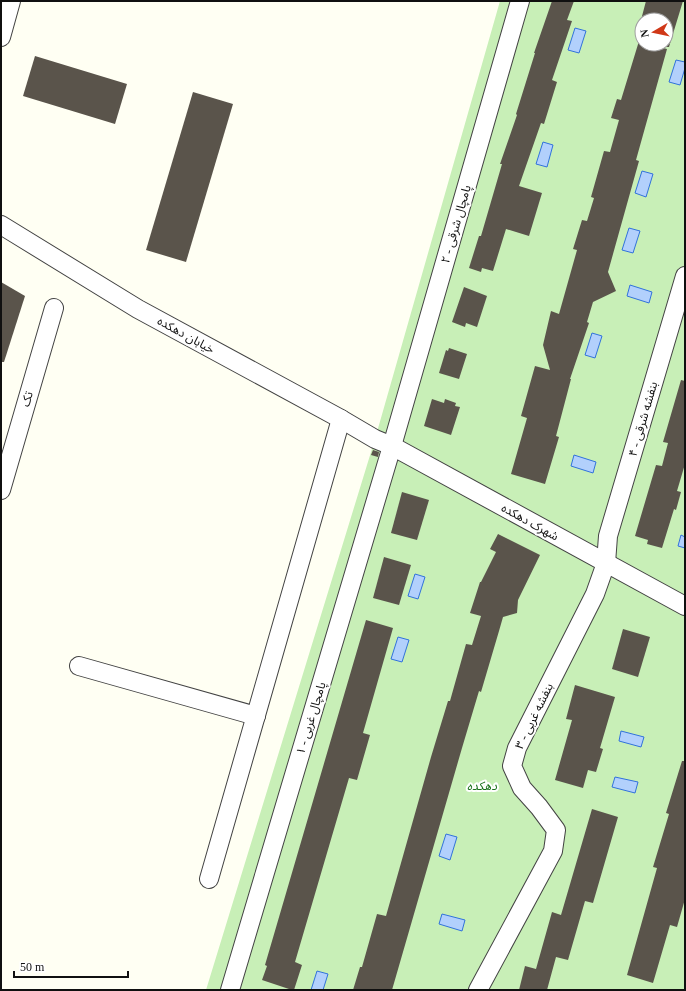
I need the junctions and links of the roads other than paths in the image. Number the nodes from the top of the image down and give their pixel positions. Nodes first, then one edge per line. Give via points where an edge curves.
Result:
1 (11, 1) edge
2 (520, 1) edge
3 (1, 37) edge
4 (1, 225) edge
5 (685, 276) edge
6 (54, 308) dead end
7 (341, 419) junction
8 (375, 439) joint
9 (392, 446) junction
10 (1, 490) edge
11 (606, 563) junction
12 (685, 606) edge
13 (79, 666) dead end
14 (256, 716) junction
15 (209, 879) dead end
16 (230, 990) edge
17 (478, 990) edge

1 - 3 street
2 - 9 street, پامچال شرقی - ۲
4 - 7 street, خیابان دهکده via 138,309
5 - 11 street, بنفشه شرقی - ۴ via 608,536
6 - 10 street, تک
7 - 8 street, خیابان دهکده
7 - 14 street
8 - 9 street, شهرک دهکده
9 - 11 street, شهرک دهکده
9 - 16 street, پامچال غربی - ۱
11 - 12 street, شهرک دهکده
11 - 17 street, بنفشه غربی - ۳ via 595,594 517,748 512,766 522,788 540,807 556,830 553,851
13 - 14 street
14 - 15 street

